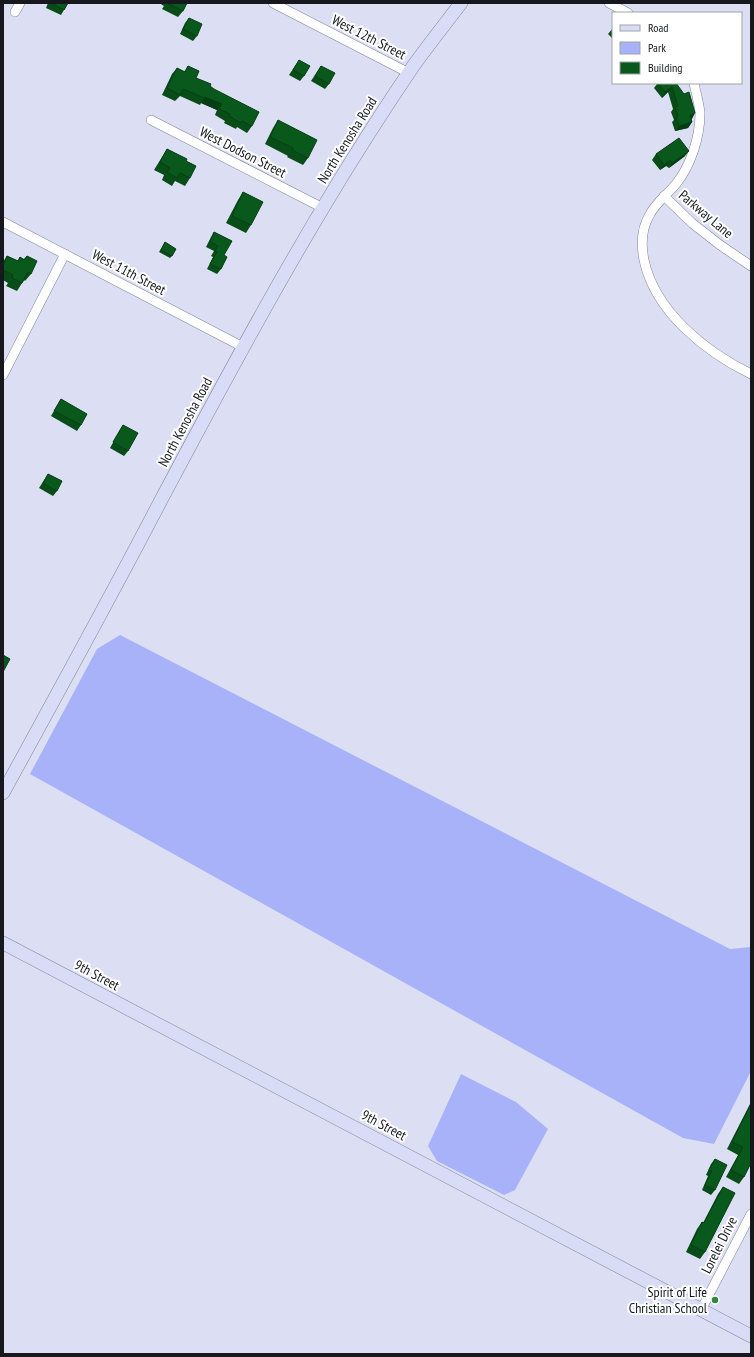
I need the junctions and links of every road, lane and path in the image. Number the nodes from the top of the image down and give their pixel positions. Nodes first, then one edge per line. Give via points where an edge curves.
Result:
1 (274, 3) edge
2 (461, 3) edge
3 (609, 3) edge
4 (626, 9) edge
5 (409, 73) junction
6 (694, 84) edge
7 (151, 120) dead end
8 (664, 196) junction
9 (323, 208) junction
10 (3, 222) edge
11 (65, 254) junction
12 (751, 266) edge
13 (243, 347) junction
14 (751, 374) edge
15 (3, 375) edge
16 (3, 793) edge
17 (3, 943) edge
18 (751, 1214) edge
19 (701, 1310) junction
20 (751, 1336) edge

1 - 5 street, West 12th Street
2 - 5 street, North Kenosha Road
3 - 4 street
5 - 9 street, North Kenosha Road
6 - 8 street via 700,113 695,145 686,168
7 - 9 street, West Dodson Street
8 - 12 street, Parkway Lane via 692,223
8 - 14 street via 648,216 642,233 645,265 653,284 672,315 691,334
9 - 13 street, North Kenosha Road
10 - 11 street, West 11th Street
11 - 13 street, West 11th Street
11 - 15 street
13 - 16 street, North Kenosha Road
17 - 19 street, 9th Street
18 - 19 street, Lorelei Drive
19 - 20 street, 9th Street

